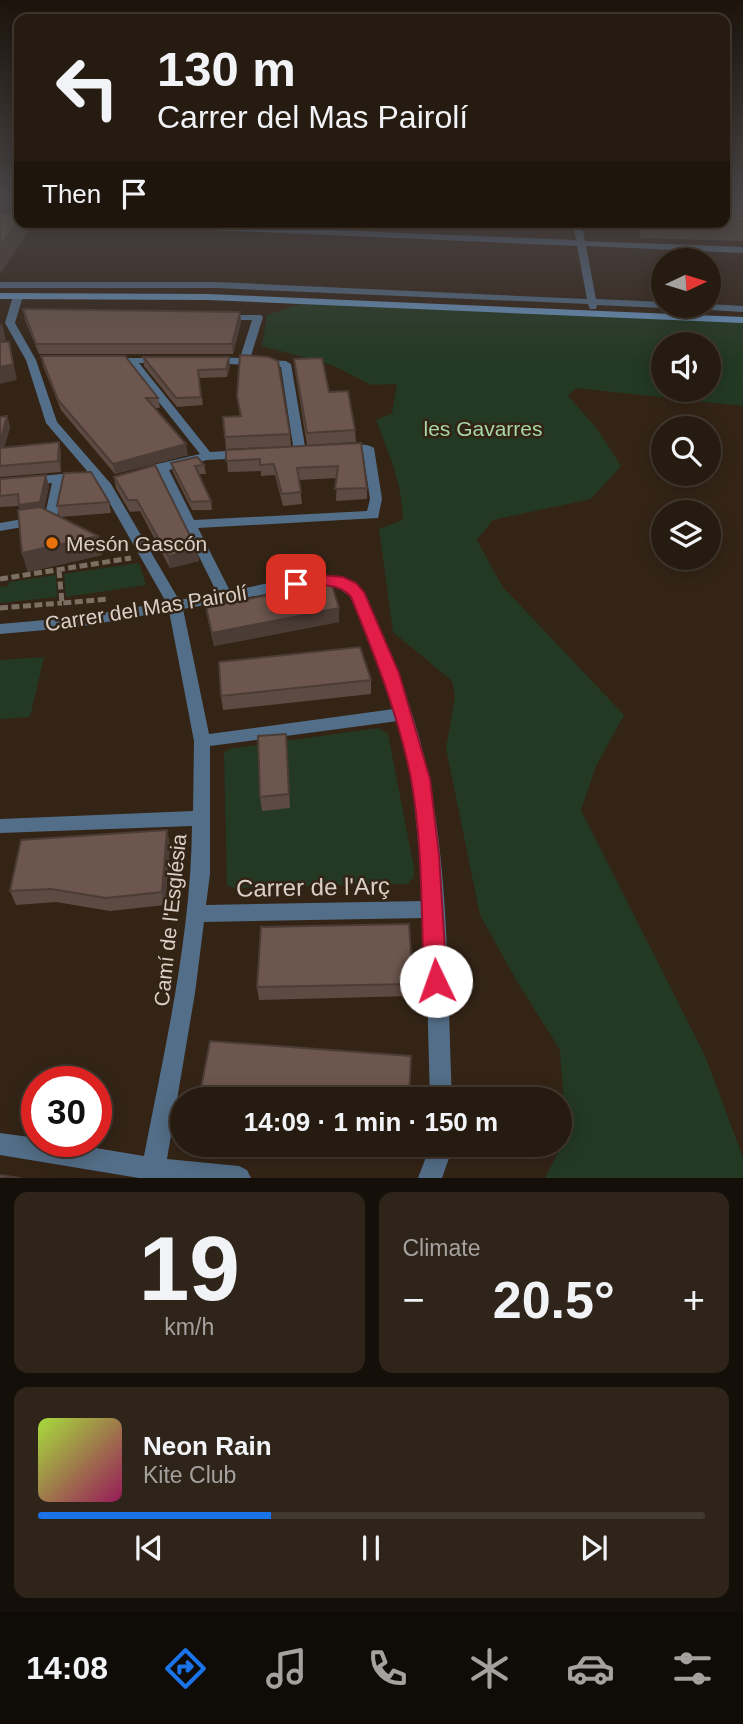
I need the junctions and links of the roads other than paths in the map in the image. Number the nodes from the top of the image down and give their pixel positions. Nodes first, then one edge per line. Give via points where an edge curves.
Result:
1 (583, 254) edge
2 (0, 285) edge
3 (0, 296) edge
4 (18, 296) junction
5 (591, 300) junction
6 (651, 304) edge
7 (721, 308) edge
8 (743, 309) edge
9 (594, 313) junction
10 (218, 317) edge
11 (743, 320) edge
12 (94, 360) edge
13 (131, 360) junction
14 (169, 360) edge
15 (194, 360) edge
16 (245, 360) junction
17 (327, 450) edge
18 (313, 451) edge
19 (260, 454) edge
20 (207, 456) junction
21 (161, 467) junction
22 (59, 479) junction
23 (112, 479) junction
24 (0, 484) edge
25 (190, 524) junction
26 (0, 527) edge
27 (226, 598) junction
28 (175, 605) junction
29 (0, 629) edge
30 (402, 714) junction
31 (202, 740) junction
32 (202, 818) junction
33 (0, 826) edge
34 (432, 909) junction
35 (195, 914) junction
36 (440, 1087) edge
37 (0, 1144) edge
38 (438, 1157) edge
39 (153, 1173) edge
40 (239, 1178) edge
41 (430, 1178) edge

1 - 5 street
2 - 5 street via 216,285
3 - 4 main road
4 - 9 main road via 221,297
4 - 23 street, Camí de l'Església via 20,314 10,323 16,343 37,360 52,423
5 - 6 street
5 - 9 street
7 - 8 street
9 - 11 main road
10 - 16 street via 258,317
12 - 13 street
13 - 14 street
13 - 20 street
15 - 16 street
16 - 18 street via 286,364 293,452
17 - 25 street via 368,448 376,499 373,514
19 - 20 street
20 - 21 street
21 - 23 street
21 - 25 street
22 - 23 street
22 - 24 street
22 - 26 street via 51,518
23 - 28 street, Camí de l'Església via 146,556
25 - 27 street
27 - 28 street, Carrer del Mas Pairolí
27 - 30 street, Carrer del Mas Pairolí via 321,580 351,586 377,639
28 - 29 street, Carrer del Mas Pairolí
28 - 31 street, Camí de l'Església
30 - 31 street
30 - 34 street, Carrer del Mas Pairolí via 420,779
31 - 32 street, Camí de l'Església
32 - 33 street
32 - 35 street, Camí de l'Església
34 - 35 street, Carrer de l'Arç
34 - 36 street, Carrer del Mas Pairolí
35 - 39 street, Camí de l'Església
37 - 39 street
38 - 41 street
39 - 40 street

